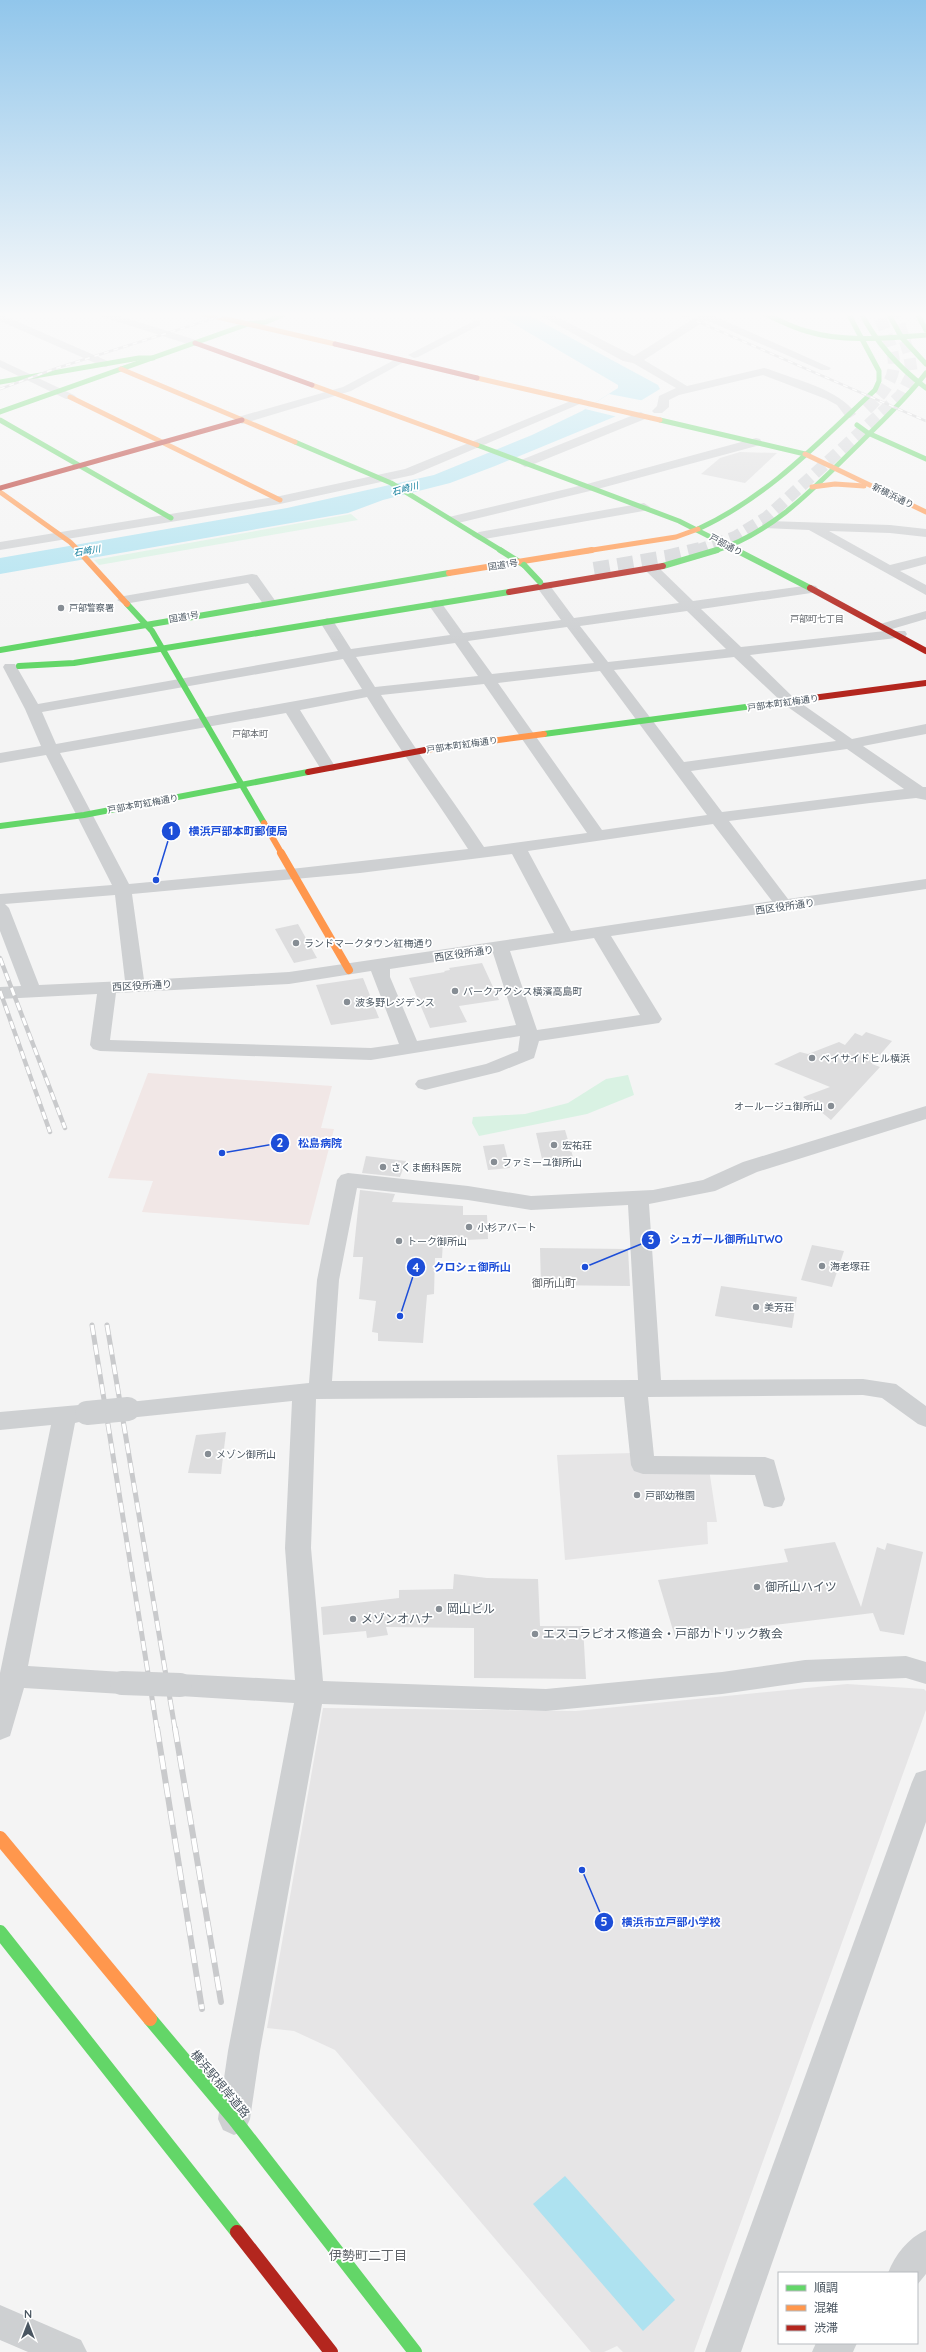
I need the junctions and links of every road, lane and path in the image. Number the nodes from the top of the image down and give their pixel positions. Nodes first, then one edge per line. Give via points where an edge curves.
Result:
1 (4, 423) edge
2 (123, 423) edge
3 (232, 423) edge
4 (249, 423) edge
5 (416, 423) edge
6 (528, 423) edge
7 (612, 423) edge
8 (680, 423) edge
9 (710, 423) edge
10 (840, 423) edge
11 (856, 423) edge
12 (878, 423) joint
13 (890, 430) dead end
14 (868, 433) junction
15 (162, 442) junction
16 (756, 442) junction
17 (476, 445) junction
18 (814, 446) junction
19 (824, 448) dead end
20 (834, 452) dead end
21 (805, 454) junction
22 (845, 456) junction
23 (926, 459) edge
24 (521, 461) junction
25 (856, 462) dead end
26 (81, 466) junction
27 (836, 467) junction
28 (381, 478) junction
29 (590, 487) junction
30 (812, 487) junction
31 (0, 488) edge
32 (879, 489) junction
33 (0, 492) edge
34 (280, 500) junction
35 (644, 507) junction
36 (926, 512) edge
37 (171, 518) junction
38 (454, 520) junction
39 (769, 525) junction
40 (812, 527) junction
41 (697, 530) junction
42 (926, 533) edge
43 (479, 536) junction
44 (65, 538) junction
45 (0, 546) edge
46 (728, 547) junction
47 (586, 560) dead end
48 (926, 560) edge
49 (522, 563) junction
50 (652, 569) junction
51 (594, 570) tunnel mouth
52 (888, 570) junction
53 (516, 572) dead end
54 (542, 584) junction
55 (811, 589) junction
56 (400, 591) dead end
57 (926, 591) edge
58 (124, 600) junction
59 (269, 602) junction
60 (435, 604) junction
61 (692, 606) junction
62 (926, 615) edge
63 (326, 622) junction
64 (570, 622) junction
65 (145, 624) junction
66 (885, 627) junction
67 (152, 631) junction
68 (900, 634) junction
69 (459, 638) junction
70 (160, 644) junction
71 (0, 650) edge
72 (926, 651) edge
73 (739, 652) junction
74 (346, 654) junction
75 (7, 665) edge
76 (604, 668) junction
77 (490, 680) junction
78 (183, 682) junction
79 (926, 683) edge
80 (371, 692) junction
81 (790, 702) junction
82 (291, 708) junction
83 (33, 709) junction
84 (646, 721) junction
85 (207, 723) junction
86 (926, 729) edge
87 (528, 736) junction
88 (849, 744) junction
89 (51, 750) junction
90 (409, 753) junction
91 (0, 758) edge
92 (328, 768) junction
93 (679, 768) junction
94 (243, 785) junction
95 (924, 794) edge
96 (84, 815) junction
97 (717, 817) junction
98 (0, 826) edge
99 (598, 836) junction
100 (517, 848) junction
101 (479, 853) junction
102 (295, 876) junction
103 (926, 884) edge
104 (123, 890) junction
105 (0, 900) edge
106 (784, 906) junction
107 (0, 908) edge
108 (600, 933) junction
109 (566, 938) junction
110 (500, 948) junction
111 (380, 965) junction
112 (349, 970) junction
113 (136, 986) junction
114 (107, 987) junction
115 (32, 991) junction
116 (0, 992) edge
117 (528, 1033) junction
118 (410, 1046) junction
119 (425, 1084) dead end
120 (923, 1116) edge
121 (638, 1198) junction
122 (642, 1389) junction
123 (312, 1390) junction
124 (76, 1414) junction
125 (926, 1418) edge
126 (0, 1422) edge
127 (773, 1499) dead end
128 (926, 1672) edge
129 (13, 1676) junction
130 (310, 1692) junction
131 (0, 1728) edge
132 (926, 1782) edge
133 (0, 1838) edge
134 (0, 1932) edge
135 (234, 2119) junction
136 (926, 2247) edge
137 (906, 2272) edge
138 (0, 2322) edge
139 (837, 2344) edge
140 (69, 2352) edge
141 (331, 2352) edge
142 (415, 2352) edge
143 (723, 2352) edge
144 (830, 2352) edge

1 - 26 main road
2 - 15 main road
3 - 15 main road
4 - 28 main road
5 - 17 main road, 戸部通り
6 - 17 street
7 - 24 street
8 - 16 main road, 新横浜通り
9 - 18 main road
10 - 18 main road, 国道1号
11 - 14 main road
12 - 13 main road
12 - 14 main road, 国道1号
14 - 22 main road, 国道1号
14 - 23 main road
15 - 26 main road
15 - 34 main road
16 - 21 main road, 新横浜通り
16 - 29 street
17 - 24 main road, 戸部通り
17 - 28 street via 428,465
18 - 19 main road
18 - 21 main road, 国道1号
20 - 22 main road
21 - 27 main road, 新横浜通り
21 - 41 main road, 国道1号 via 742,508
22 - 25 main road
22 - 27 main road, 国道1号
24 - 29 main road, 戸部通り
26 - 31 main road
26 - 37 main road
27 - 30 main road, 国道1号
27 - 32 main road, 新横浜通り
28 - 34 street
28 - 38 main road
29 - 35 main road, 戸部通り
29 - 38 street
30 - 32 main road via 835,484
30 - 39 main road, 国道1号
32 - 36 main road, 新横浜通り
33 - 44 main road
34 - 37 street
35 - 41 main road, 戸部通り
35 - 43 street
37 - 44 street
38 - 43 main road
39 - 40 street
39 - 46 main road, 国道1号
40 - 42 street via 890,529
40 - 52 street
41 - 46 main road, 戸部通り
41 - 49 main road, 国道1号 via 634,545
43 - 49 main road
44 - 45 street
44 - 58 main road
46 - 50 main road, 国道1号
46 - 55 main road, 戸部通り
47 - 53 main road, 国道1号
48 - 52 street
49 - 54 main road, bridge
49 - 59 main road, 国道1号
50 - 54 main road, 国道1号
50 - 61 street
51 - 70 main road, 国道1号
52 - 57 street
54 - 60 main road, 国道1号
54 - 64 street
55 - 61 street
55 - 66 main road, 戸部通り
56 - 67 main road, 国道1号
58 - 59 street via 252,578
58 - 65 main road
59 - 65 main road, 国道1号
60 - 63 main road, 国道1号
60 - 69 street
61 - 64 street
61 - 73 street
62 - 66 street
63 - 70 main road, 国道1号
63 - 74 street
64 - 69 street
64 - 76 street
65 - 67 main road
65 - 71 main road, 国道1号
66 - 68 main road, 戸部通り
67 - 70 main road
67 - 75 main road, 国道1号
68 - 72 main road, 戸部通り
68 - 73 street
69 - 74 street
69 - 77 street
70 - 75 main road, 国道1号
70 - 78 main road
73 - 76 street
73 - 81 street
74 - 78 street
74 - 80 street
75 - 83 street
76 - 77 street
76 - 84 street
77 - 80 street
77 - 87 street
78 - 83 street
78 - 85 main road
79 - 81 main road, 戸部本町紅梅通り
80 - 82 street
80 - 90 street
81 - 84 main road, 戸部本町紅梅通り
81 - 88 street
82 - 85 street
82 - 92 street
83 - 89 street
84 - 87 main road, 戸部本町紅梅通り
84 - 93 street
85 - 89 street
85 - 94 main road
86 - 88 street
87 - 90 main road, 戸部本町紅梅通り
87 - 99 street
88 - 93 street
88 - 95 street
89 - 91 street
89 - 96 street
90 - 92 main road, 戸部本町紅梅通り
90 - 101 street via 442,796
92 - 94 main road, 戸部本町紅梅通り
93 - 97 street
94 - 96 main road, 戸部本町紅梅通り
94 - 102 main road
95 - 97 street via 830,801
96 - 98 main road, 戸部本町紅梅通り
96 - 104 street
97 - 99 street
97 - 106 street
99 - 100 street
100 - 101 street
100 - 109 street
101 - 102 street
102 - 104 street
102 - 112 main road
103 - 106 street, 西区役所通り
104 - 105 street
104 - 113 street
106 - 108 street, 西区役所通り
107 - 115 street
108 - 109 street, 西区役所通り
108 - 117 street via 652,1019
109 - 110 street, 西区役所通り
110 - 111 street, 西区役所通り
110 - 117 street
111 - 112 street, 西区役所通り
111 - 118 street via 381,977
112 - 113 street, 西区役所通り via 289,978
113 - 114 street, 西区役所通り
114 - 115 street, 西区役所通り
114 - 118 street via 100,1045 371,1054
115 - 116 street, 西区役所通り
117 - 118 street
117 - 119 street via 527,1054 492,1068
120 - 121 street via 750,1167 708,1186
121 - 122 street
121 - 123 street via 531,1203 468,1193 348,1180 328,1280
122 - 123 street
122 - 125 street via 879,1388 888,1390
122 - 127 street via 643,1465 765,1466
123 - 124 street, bridge
123 - 130 street via 298,1548
124 - 126 street
124 - 129 street
128 - 130 street via 906,1666 805,1671 722,1683 546,1700
129 - 130 street, bridge
129 - 131 street
130 - 135 street
132 - 143 street
133 - 135 main road, 横浜駅根岸道路
134 - 141 main road
135 - 142 main road, 横浜駅根岸道路
136 - 137 street
138 - 140 street
139 - 144 street

